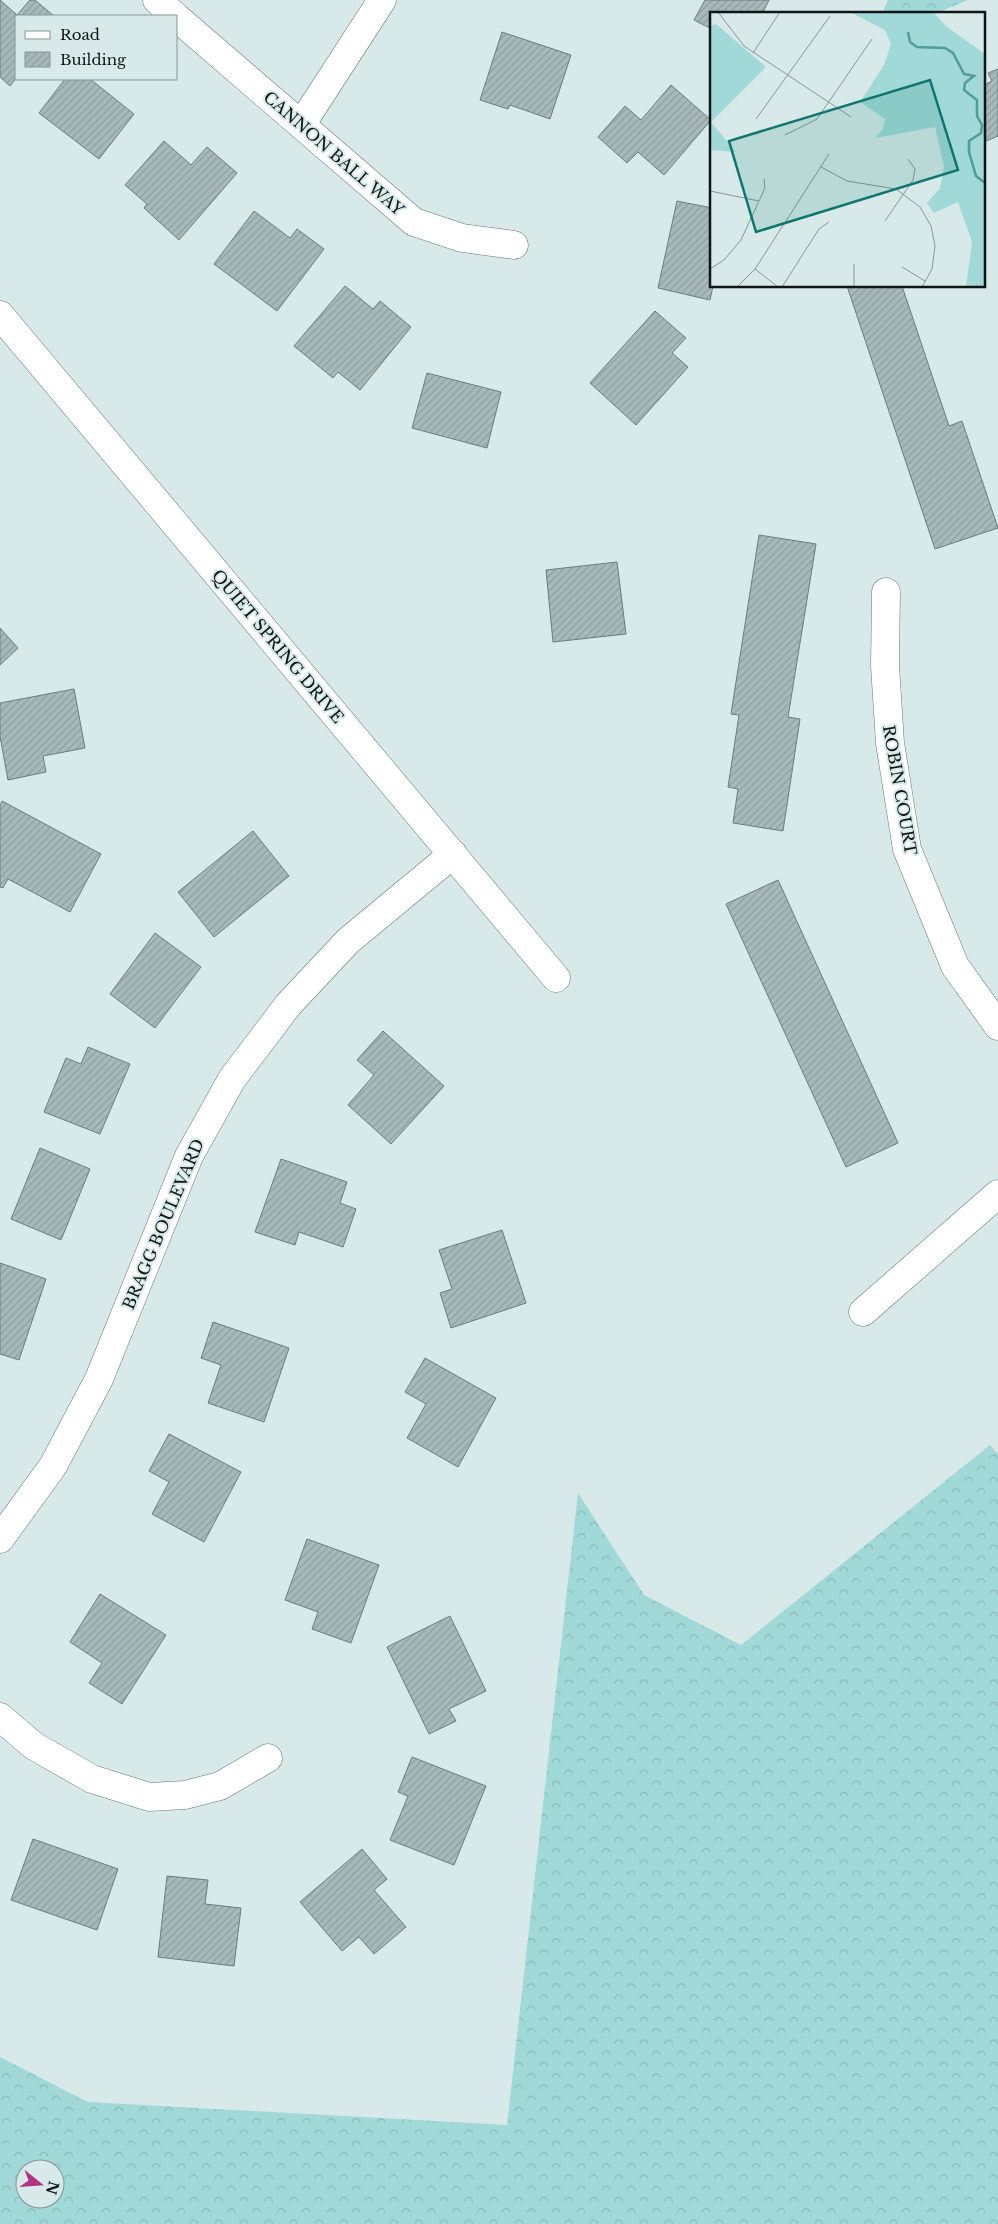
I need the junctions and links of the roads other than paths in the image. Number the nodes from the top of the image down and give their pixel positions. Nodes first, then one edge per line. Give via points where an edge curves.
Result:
1 (156, 0) edge
2 (382, 0) edge
3 (174, 15) edge
4 (178, 19) edge
5 (301, 125) junction
6 (514, 245) dead end
7 (0, 315) edge
8 (886, 592) dead end
9 (452, 854) junction
10 (556, 978) dead end
11 (998, 1026) edge
12 (998, 1194) edge
13 (863, 1312) dead end
14 (0, 1539) edge
15 (0, 1717) edge
16 (268, 1758) dead end

1 - 3 street, CANNON BALL WAY
2 - 5 street
4 - 5 street, CANNON BALL WAY
5 - 6 street, CANNON BALL WAY via 414,222 462,238
7 - 9 street, QUIET SPRING DRIVE
8 - 11 street, ROBIN COURT via 885,666 890,743 907,849 955,966
9 - 10 street, QUIET SPRING DRIVE
9 - 14 street, BRAGG BOULEVARD via 348,941 288,1005 232,1079 189,1156 99,1379 53,1466
12 - 13 street
15 - 16 street via 34,1746 92,1779 149,1797 185,1795 220,1786

